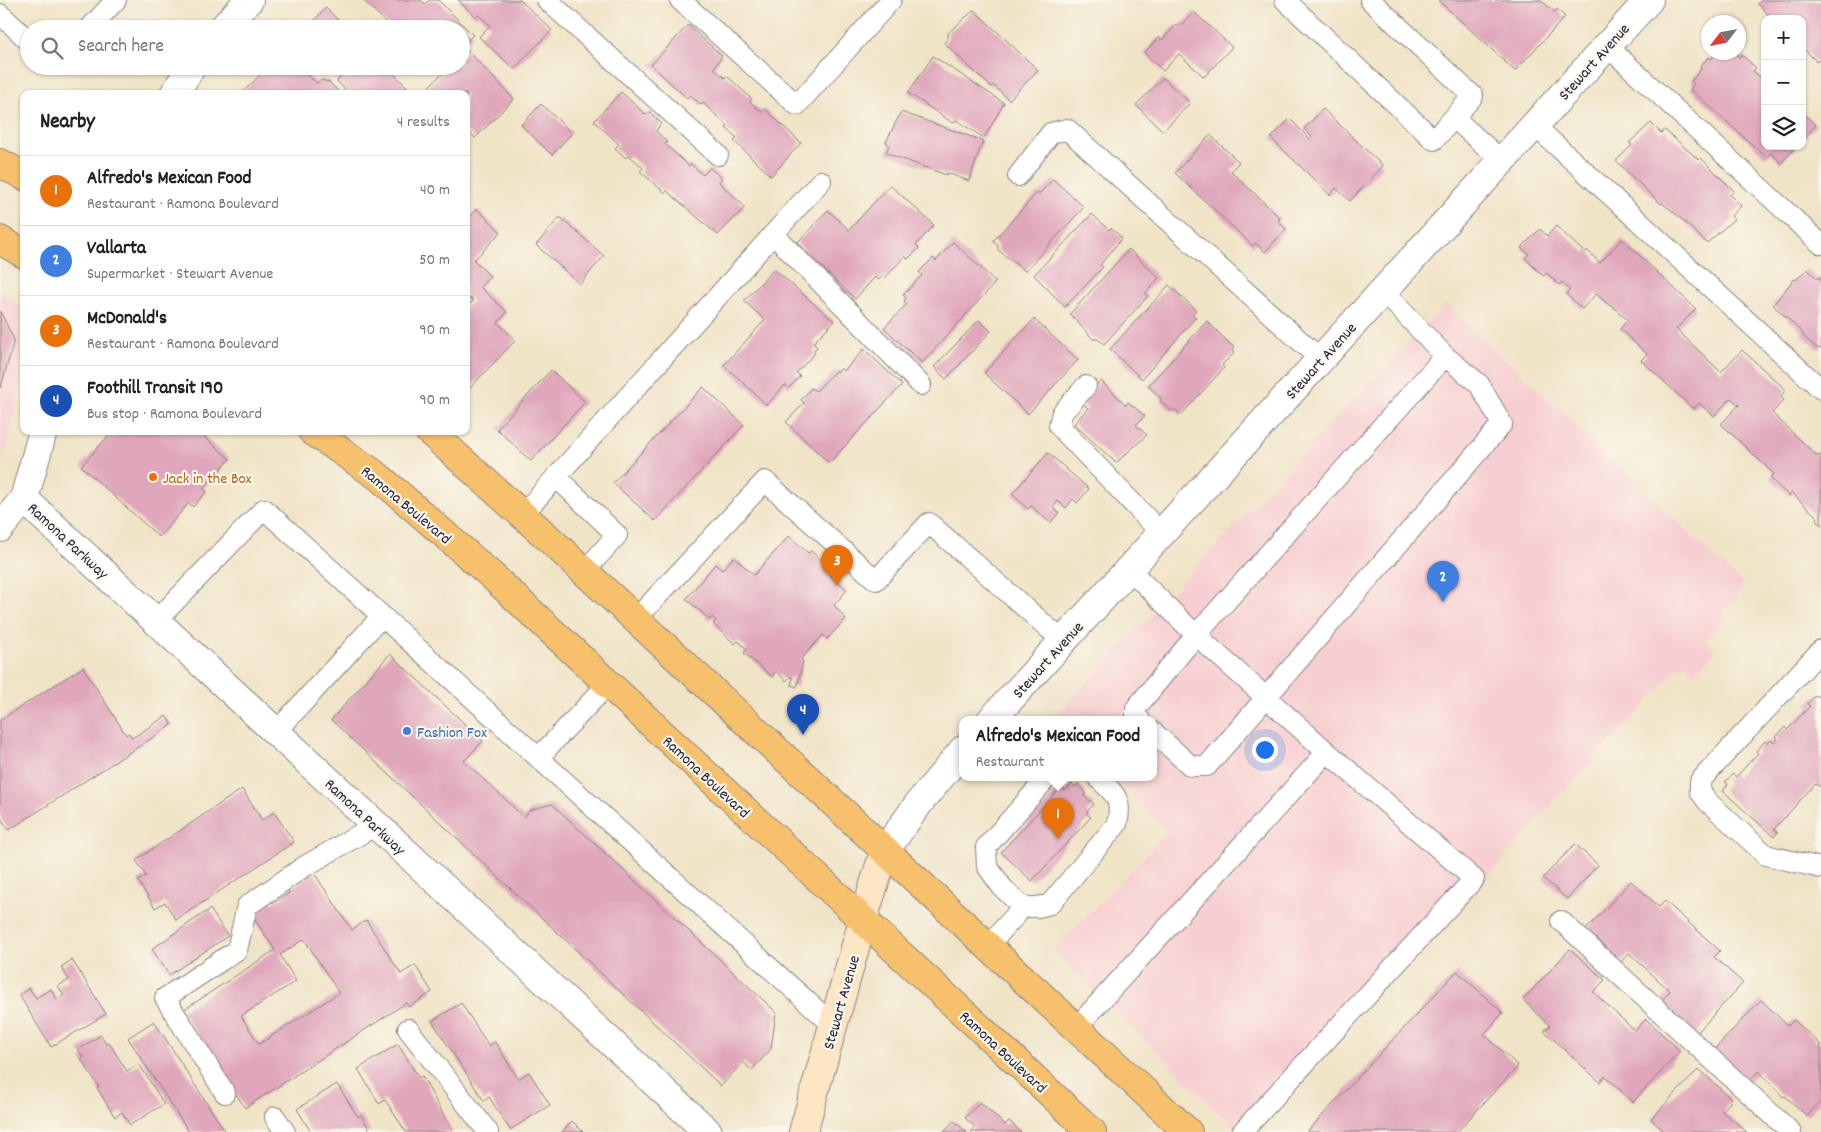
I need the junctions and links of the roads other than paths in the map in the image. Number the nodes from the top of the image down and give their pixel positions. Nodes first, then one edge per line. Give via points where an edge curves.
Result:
1 (116, 0) edge
2 (249, 0) edge
3 (547, 0) edge
4 (680, 0) edge
5 (891, 0) edge
6 (1285, 0) edge
7 (1370, 0) edge
8 (1649, 0) edge
9 (0, 14) edge
10 (97, 20) edge
11 (230, 20) edge
12 (20, 33) edge
13 (1607, 46) junction
14 (186, 75) edge
15 (177, 90) edge
16 (1454, 118) junction
17 (1534, 125) junction
18 (718, 154) dead end
19 (1502, 161) junction
20 (0, 163) edge
21 (20, 174) edge
22 (1018, 176) dead end
23 (821, 181) dead end
24 (773, 234) junction
25 (0, 240) edge
26 (1821, 244) edge
27 (20, 252) edge
28 (1383, 291) junction
29 (1445, 356) junction
30 (1321, 360) junction
31 (922, 385) dead end
32 (1086, 386) dead end
33 (1821, 389) edge
34 (42, 435) edge
35 (318, 435) edge
36 (432, 435) edge
37 (556, 477) junction
38 (24, 499) junction
39 (522, 515) junction
40 (0, 528) edge
41 (1161, 533) junction
42 (1129, 569) junction
43 (584, 572) junction
44 (382, 616) junction
45 (635, 620) junction
46 (156, 621) junction
47 (1196, 635) junction
48 (1063, 641) junction
49 (1821, 650) edge
50 (608, 684) junction
51 (1267, 699) junction
52 (1001, 716) edge
53 (1136, 716) edge
54 (276, 732) junction
55 (1157, 736) edge
56 (1327, 752) junction
57 (959, 755) edge
58 (538, 758) junction
59 (1044, 781) edge
60 (1101, 781) edge
61 (376, 825) junction
62 (884, 852) junction
63 (1821, 868) edge
64 (1023, 907) junction
65 (862, 920) junction
66 (1561, 921) dead end
67 (988, 947) junction
68 (833, 1025) junction
69 (1076, 1028) junction
70 (408, 1029) dead end
71 (225, 1093) dead end
72 (488, 1132) edge
73 (708, 1132) edge
74 (803, 1132) edge
75 (1092, 1132) edge
76 (1188, 1132) edge
77 (1242, 1132) edge
78 (1791, 1132) edge

1 - 10 lane
2 - 11 street
3 - 18 lane
4 - 5 lane via 797,106
6 - 16 lane via 1434,140
7 - 16 lane via 1473,96
8 - 13 street, Stewart Avenue
9 - 12 lane
13 - 17 street, Stewart Avenue
13 - 26 lane
14 - 15 street
16 - 19 lane
17 - 19 street, Stewart Avenue
17 - 33 lane
19 - 28 street, Stewart Avenue
20 - 21 main road
22 - 30 lane via 1051,133 1067,129
23 - 24 lane
24 - 31 lane
24 - 37 lane
25 - 27 main road
28 - 29 lane
28 - 30 street, Stewart Avenue
29 - 47 lane
29 - 51 lane via 1479,384 1502,424
30 - 41 street, Stewart Avenue
32 - 41 lane via 1062,413 1059,426
34 - 38 street
35 - 50 main road, Ramona Boulevard via 380,477
36 - 39 main road
37 - 39 lane
37 - 43 lane via 617,535
38 - 40 street
38 - 46 street, Ramona Parkway
39 - 43 main road
41 - 42 street, Stewart Avenue
42 - 47 lane
42 - 48 street, Stewart Avenue
43 - 45 main road
44 - 46 lane via 264,509
44 - 54 lane
44 - 58 lane
45 - 48 lane via 765,481 876,580 929,524
45 - 62 main road
46 - 54 street, Ramona Parkway
47 - 51 lane
47 - 53 lane via 1136,708
48 - 52 street, Stewart Avenue
49 - 63 lane via 1700,781 1700,791 1707,801 1766,854
50 - 58 lane
50 - 65 main road, Ramona Boulevard
51 - 55 lane via 1207,766 1191,766
51 - 56 lane
54 - 61 street, Ramona Parkway
56 - 69 lane
56 - 77 lane via 1474,879
57 - 62 street, Stewart Avenue
58 - 68 lane
59 - 64 lane via 986,847 987,866 1002,888
60 - 64 lane via 1117,796 1120,811 1117,824 1050,904
61 - 71 lane via 302,868 247,906 237,950 165,998
61 - 73 street, Ramona Parkway
62 - 65 street, Stewart Avenue
62 - 67 main road
64 - 67 lane
65 - 68 street, Stewart Avenue
65 - 75 main road, Ramona Boulevard
66 - 78 lane
67 - 69 main road
68 - 74 street, Stewart Avenue
69 - 76 main road
70 - 72 lane

